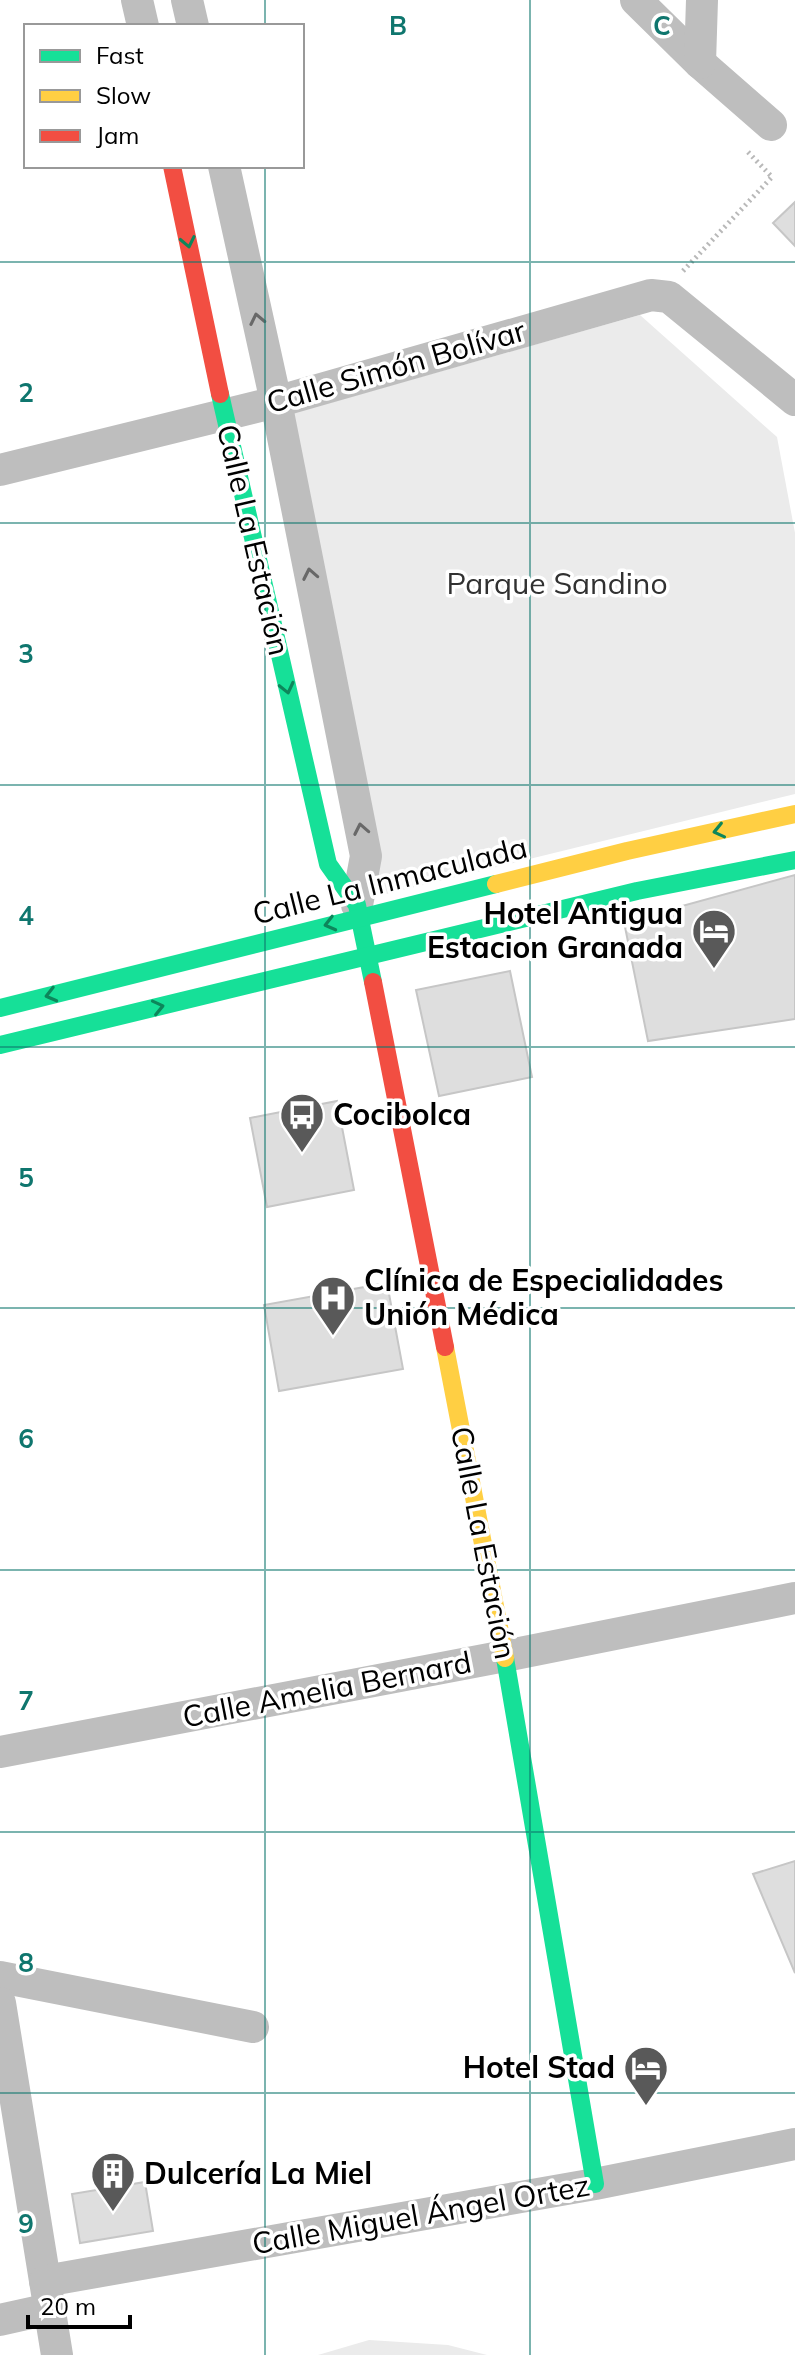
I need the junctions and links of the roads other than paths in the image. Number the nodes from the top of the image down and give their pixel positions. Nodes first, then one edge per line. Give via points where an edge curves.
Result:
1 (137, 0) edge
2 (187, 0) edge
3 (636, 0) edge
4 (702, 0) edge
5 (143, 24) edge
6 (193, 24) edge
7 (700, 63) junction
8 (771, 125) dead end
9 (172, 168) edge
10 (224, 168) edge
11 (795, 400) edge
12 (276, 402) junction
13 (224, 415) junction
14 (0, 470) edge
15 (795, 814) edge
16 (795, 860) edge
17 (632, 871) junction
18 (358, 911) junction
19 (368, 957) junction
20 (91, 985) junction
21 (0, 1008) edge
22 (99, 1021) junction
23 (0, 1045) edge
24 (795, 1598) edge
25 (505, 1656) junction
26 (0, 1752) edge
27 (0, 1977) edge
28 (0, 2003) edge
29 (253, 2027) dead end
30 (795, 2144) edge
31 (595, 2184) junction
32 (47, 2295) junction
33 (0, 2320) edge
34 (57, 2355) edge

1 - 5 street
2 - 6 street
3 - 7 street
4 - 7 street
7 - 8 street
9 -> 13 street, Calle La Estación
12 -> 10 street, Calle La Estación
11 - 12 street, Calle Simón Bolívar via 660,296
12 - 13 street, Calle Simón Bolívar
18 -> 12 street, Calle La Estación via 366,856
13 - 14 street, Calle Simón Bolívar
13 -> 18 street, Calle La Estación via 328,864
15 -> 17 street, Calle La Inmaculada
16 - 17 street, Calle La Inmaculada
17 - 18 street, Calle La Inmaculada
17 - 19 street, Calle La Inmaculada
18 - 19 street, Calle La Estación
18 -> 20 street, Calle La Inmaculada
22 -> 19 street, Calle La Inmaculada
19 - 25 street, Calle La Estación
20 -> 21 street, Calle La Inmaculada
20 - 22 street
22 - 23 street, Calle La Inmaculada
24 - 25 street, Calle Amelia Bernard
25 - 26 street, Calle Amelia Bernard
25 - 31 street, Calle La Estación
27 - 29 street
28 - 32 street
30 - 31 street, Calle Miguel Ángel Ortez
31 - 32 street, Calle Miguel Ángel Ortez
32 - 33 street, Calle Miguel Ángel Ortez
32 - 34 street

